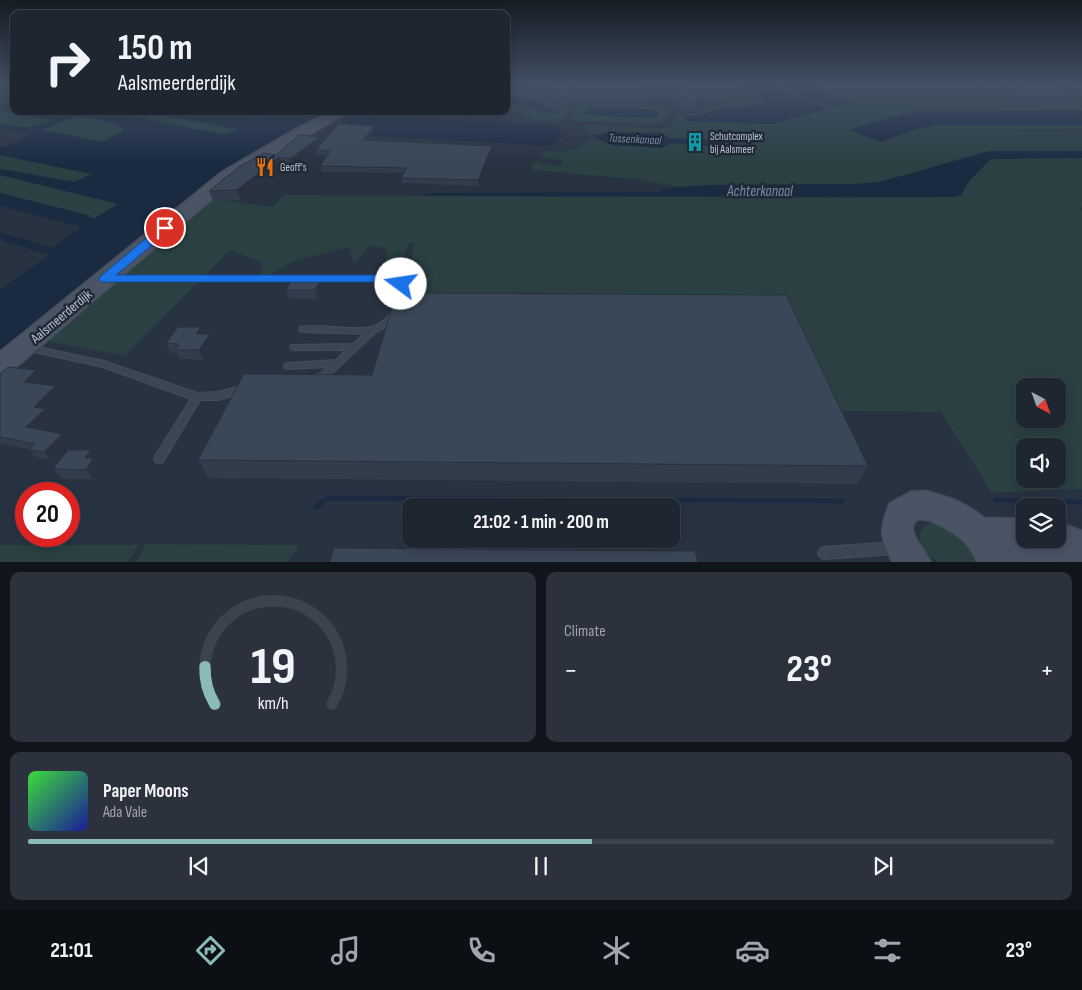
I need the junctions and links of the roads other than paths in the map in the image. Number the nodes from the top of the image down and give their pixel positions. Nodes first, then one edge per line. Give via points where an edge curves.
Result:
1 (334, 115) edge
2 (105, 279) junction
3 (303, 329) dead end
4 (372, 331) junction
5 (294, 347) dead end
6 (355, 347) junction
7 (23, 348) junction
8 (338, 364) junction
9 (0, 366) edge
10 (288, 366) dead end
11 (308, 379) edge
12 (251, 386) edge
13 (197, 397) junction
14 (159, 459) dead end
15 (1016, 539) edge
16 (1066, 541) edge
17 (1082, 547) edge
18 (989, 552) edge
19 (824, 553) dead end
20 (908, 555) edge

1 - 2 street, Aalsmeerderdijk via 228,176
2 - 4 lane via 384,278 398,281 402,290 397,309 390,321
2 - 7 street, Aalsmeerderdijk
3 - 4 lane
4 - 6 lane
5 - 6 lane
6 - 8 lane
7 - 9 street, Aalsmeerderdijk
7 - 13 lane via 104,364
8 - 10 lane
8 - 11 lane via 324,376
12 - 13 lane via 218,396
13 - 14 lane
15 - 18 street
16 - 17 street
17 - 18 street via 1069,556
18 - 20 street via 966,521 952,512 923,505 902,513 898,522 898,534
19 - 20 lane

